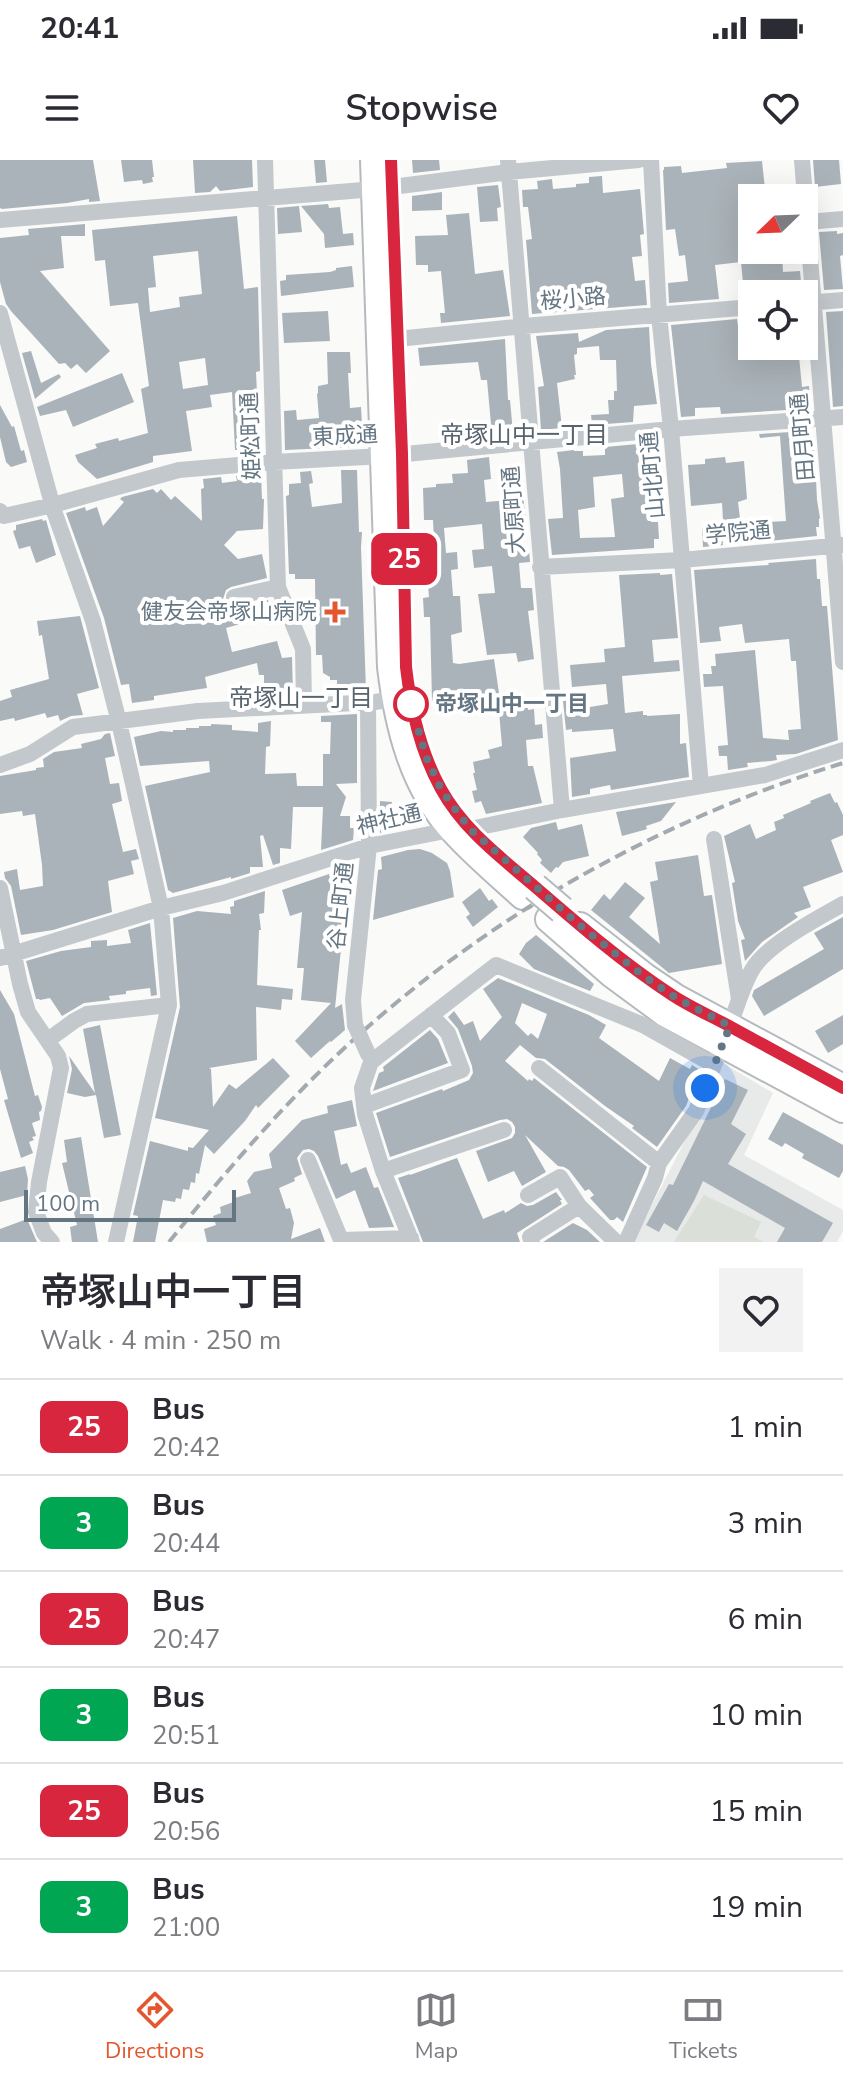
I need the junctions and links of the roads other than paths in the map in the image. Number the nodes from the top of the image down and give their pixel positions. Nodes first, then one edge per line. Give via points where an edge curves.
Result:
1 (265, 160) edge
2 (374, 160) edge
3 (391, 160) edge
4 (639, 160) edge
5 (651, 160) edge
6 (802, 160) edge
7 (509, 166) edge
8 (804, 184) edge
9 (384, 188) junction
10 (267, 199) junction
11 (843, 219) edge
12 (0, 220) edge
13 (818, 221) edge
14 (843, 300) edge
15 (818, 302) edge
16 (738, 308) edge
17 (0, 313) edge
18 (659, 315) junction
19 (524, 326) junction
20 (397, 339) junction
21 (816, 360) edge
22 (843, 417) edge
23 (824, 419) junction
24 (671, 429) junction
25 (532, 442) junction
26 (393, 455) junction
27 (274, 462) junction
28 (53, 505) junction
29 (1, 515) edge
30 (839, 546) edge
31 (682, 560) junction
32 (540, 567) junction
33 (278, 587) junction
34 (234, 597) dead end
35 (843, 662) edge
36 (395, 699) junction
37 (368, 702) junction
38 (304, 705) junction
39 (119, 722) junction
40 (843, 750) edge
41 (0, 765) edge
42 (701, 786) junction
43 (562, 810) junction
44 (461, 830) junction
45 (714, 839) dead end
46 (369, 846) junction
47 (0, 888) edge
48 (843, 904) edge
49 (161, 908) junction
50 (7, 956) edge
51 (740, 1001) junction
52 (169, 1005) junction
53 (431, 1015) junction
54 (48, 1040) junction
55 (722, 1045) junction
56 (369, 1058) junction
57 (539, 1068) dead end
58 (843, 1088) edge
59 (364, 1106) junction
60 (843, 1109) edge
61 (504, 1130) dead end
62 (308, 1160) dead end
63 (659, 1163) junction
64 (383, 1171) junction
65 (528, 1195) dead end
66 (579, 1206) junction
67 (412, 1240) edge
68 (52, 1242) edge
69 (116, 1242) edge
70 (532, 1242) edge
71 (616, 1242) edge
72 (626, 1242) edge

1 - 10 street, 姫松町通
2 - 9 main road
3 - 9 main road
4 - 7 street
5 - 18 street, 山北町通
6 - 8 street, 田月町通
7 - 9 street
7 - 19 street, 大原町通
9 - 10 street
9 - 20 main road
9 - 26 main road
10 - 12 street
10 - 27 street, 姫松町通
11 - 13 street
14 - 15 street
16 - 18 street, 桜小路
17 - 28 street
18 - 19 street, 桜小路
18 - 24 street, 山北町通
19 - 20 street, 桜小路
19 - 25 street, 大原町通
20 - 26 main road
21 - 23 street, 田月町通
22 - 23 street, 東成通
23 - 24 street, 東成通
23 - 30 street, 田月町通
24 - 25 street, 東成通
24 - 31 street, 山北町通
25 - 26 street, 東成通
25 - 32 street, 大原町通
26 - 27 street, 東成通
26 - 36 main road
26 - 44 main road via 409,696 426,757
27 - 28 street, 東成通 via 179,470
27 - 33 street, 姫松町通
28 - 29 street, 東成通
28 - 39 street via 93,621
30 - 31 street, 学院通
30 - 35 street, 田月町通
31 - 32 street, 学院通
31 - 42 street, 山北町通
32 - 43 street, 大原町通
33 - 34 street
33 - 38 street, 姫松町通 via 303,649
36 - 37 street
36 - 44 main road via 411,758 433,804
37 - 38 street
37 - 46 street, 谷上町通
38 - 39 street
39 - 41 street via 73,727 30,754
39 - 49 street
40 - 42 street, 神社通 via 765,775
42 - 43 street, 神社通
43 - 44 street, 神社通
44 - 46 street, 神社通
44 - 55 main road, bridge via 556,914 676,998
45 - 51 street
46 - 49 street, 神社通
46 - 56 street, 谷上町通, bridge via 353,1000 355,1025
47 - 50 street
48 - 51 street via 769,951 753,968
49 - 50 street, 神社通
49 - 52 street
50 - 54 street via 28,1012
51 - 55 street
52 - 54 street via 87,1014
52 - 69 street
53 - 55 street via 496,965 643,1025
53 - 56 street
53 - 59 street via 448,1033 462,1070
54 - 68 street via 61,1068 36,1212
55 - 58 main road
55 - 60 main road
55 - 63 street via 696,1111
56 - 59 street
57 - 63 street
59 - 64 street
61 - 64 street
62 - 67 street via 341,1240
63 - 72 street
64 - 67 street
65 - 66 street via 560,1177
66 - 70 street via 530,1237
66 - 71 street

